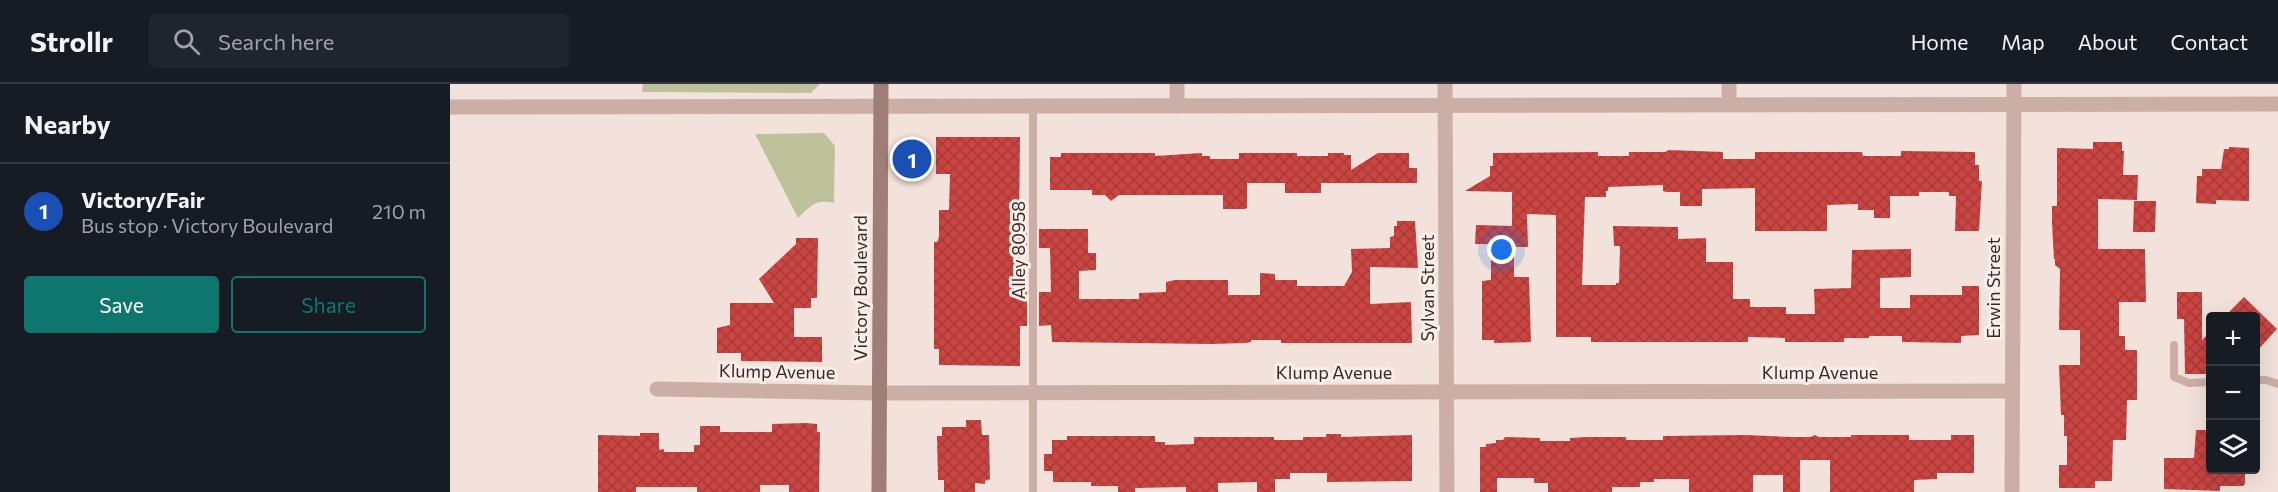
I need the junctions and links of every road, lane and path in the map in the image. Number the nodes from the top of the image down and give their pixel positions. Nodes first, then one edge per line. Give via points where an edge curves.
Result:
1 (881, 84) edge
2 (1177, 84) edge
3 (1446, 84) edge
4 (1729, 84) edge
5 (2014, 84) edge
6 (2014, 103) junction
7 (1729, 104) junction
8 (2278, 104) edge
9 (1446, 105) junction
10 (1177, 106) junction
11 (450, 107) edge
12 (881, 107) junction
13 (1033, 107) junction
14 (2174, 345) dead end
15 (2260, 380) edge
16 (2206, 382) edge
17 (2278, 384) edge
18 (657, 389) dead end
19 (1446, 391) junction
20 (2012, 391) junction
21 (879, 393) junction
22 (1033, 393) junction
23 (879, 492) edge
24 (1033, 492) edge
25 (1447, 492) edge
26 (2012, 492) edge

1 - 12 main road, Victory Boulevard
2 - 10 street
3 - 9 street, Sylvan Street
4 - 7 street
5 - 6 street, Erwin Street
6 - 7 street
6 - 8 street
6 - 20 street, Erwin Street
7 - 9 street
9 - 10 street
9 - 19 street, Sylvan Street
10 - 13 street
11 - 12 street
12 - 13 street
12 - 21 main road, Victory Boulevard
13 - 22 lane, Alley 80958
14 - 16 lane via 2174,377 2189,383
15 - 17 lane
18 - 21 street, Klump Avenue
19 - 20 street, Klump Avenue
19 - 22 street, Klump Avenue
19 - 25 street, Sylvan Street
20 - 26 street, Erwin Street
21 - 22 street, Klump Avenue
21 - 23 main road, Victory Boulevard
22 - 24 lane, Alley 80958

